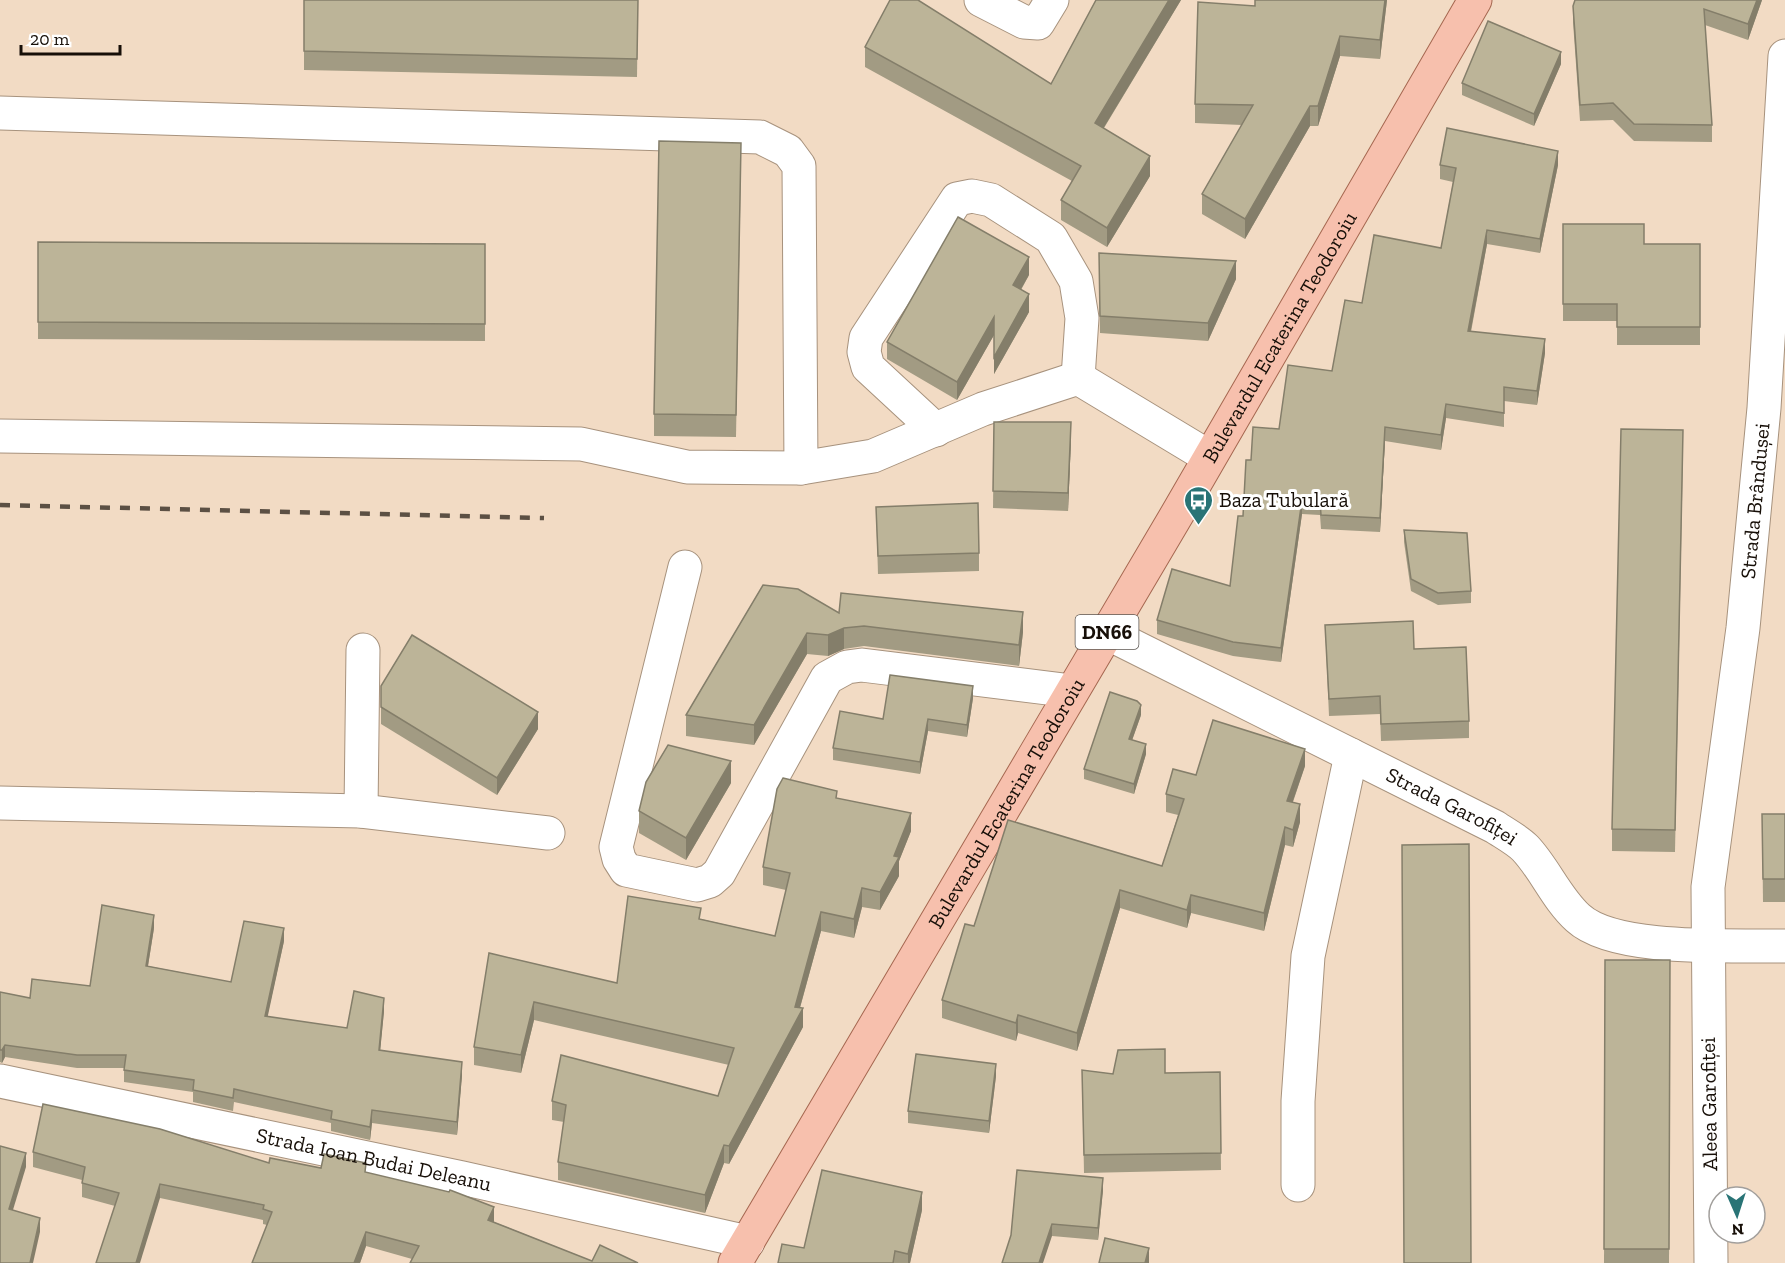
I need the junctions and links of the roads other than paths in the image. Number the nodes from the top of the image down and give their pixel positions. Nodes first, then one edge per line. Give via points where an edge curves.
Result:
1 (981, 0) edge
2 (1053, 0) edge
3 (1475, 0) edge
4 (1785, 56) edge
5 (0, 113) edge
6 (1078, 378) junction
7 (936, 430) junction
8 (0, 436) edge
9 (1209, 457) junction
10 (801, 468) junction
11 (685, 567) dead end
12 (1107, 633) junction
13 (363, 650) dead end
14 (1072, 691) junction
15 (1351, 755) junction
16 (0, 803) edge
17 (361, 811) junction
18 (548, 833) dead end
19 (1706, 945) junction
20 (1785, 946) edge
21 (0, 1081) edge
22 (1298, 1185) dead end
23 (741, 1252) edge
24 (1711, 1263) edge

1 - 2 street via 1024,22 1038,23
3 - 9 main road, Bulevardul Ecaterina Teodoroiu / DN66
4 - 19 street, Strada Brândușei via 1764,408 1743,628 1708,887
5 - 10 street via 760,137 788,151 799,166
6 - 7 street via 984,409
6 - 7 street via 1082,318 1076,281 1051,238 991,201 972,196 957,200 866,338 864,352 868,367
6 - 9 street
7 - 10 street via 873,456
8 - 10 street via 581,444 687,467
9 - 12 main road, Bulevardul Ecaterina Teodoroiu / DN66
11 - 14 street via 616,847 626,870 697,885 719,873 827,678 847,667 862,665
12 - 14 main road, Bulevardul Ecaterina Teodoroiu / DN66
12 - 15 street, Strada Garofiței
13 - 17 street
14 - 23 main road, Bulevardul Ecaterina Teodoroiu / DN66
15 - 19 street, Strada Garofiței via 1495,827 1524,847 1561,900 1599,932 1638,941
15 - 22 street via 1308,956 1298,1092
16 - 17 street
17 - 18 street
19 - 20 street, Strada Garofiței
19 - 24 street, Aleea Garofiței
21 - 23 street, Strada Ioan Budai Deleanu via 451,1175

